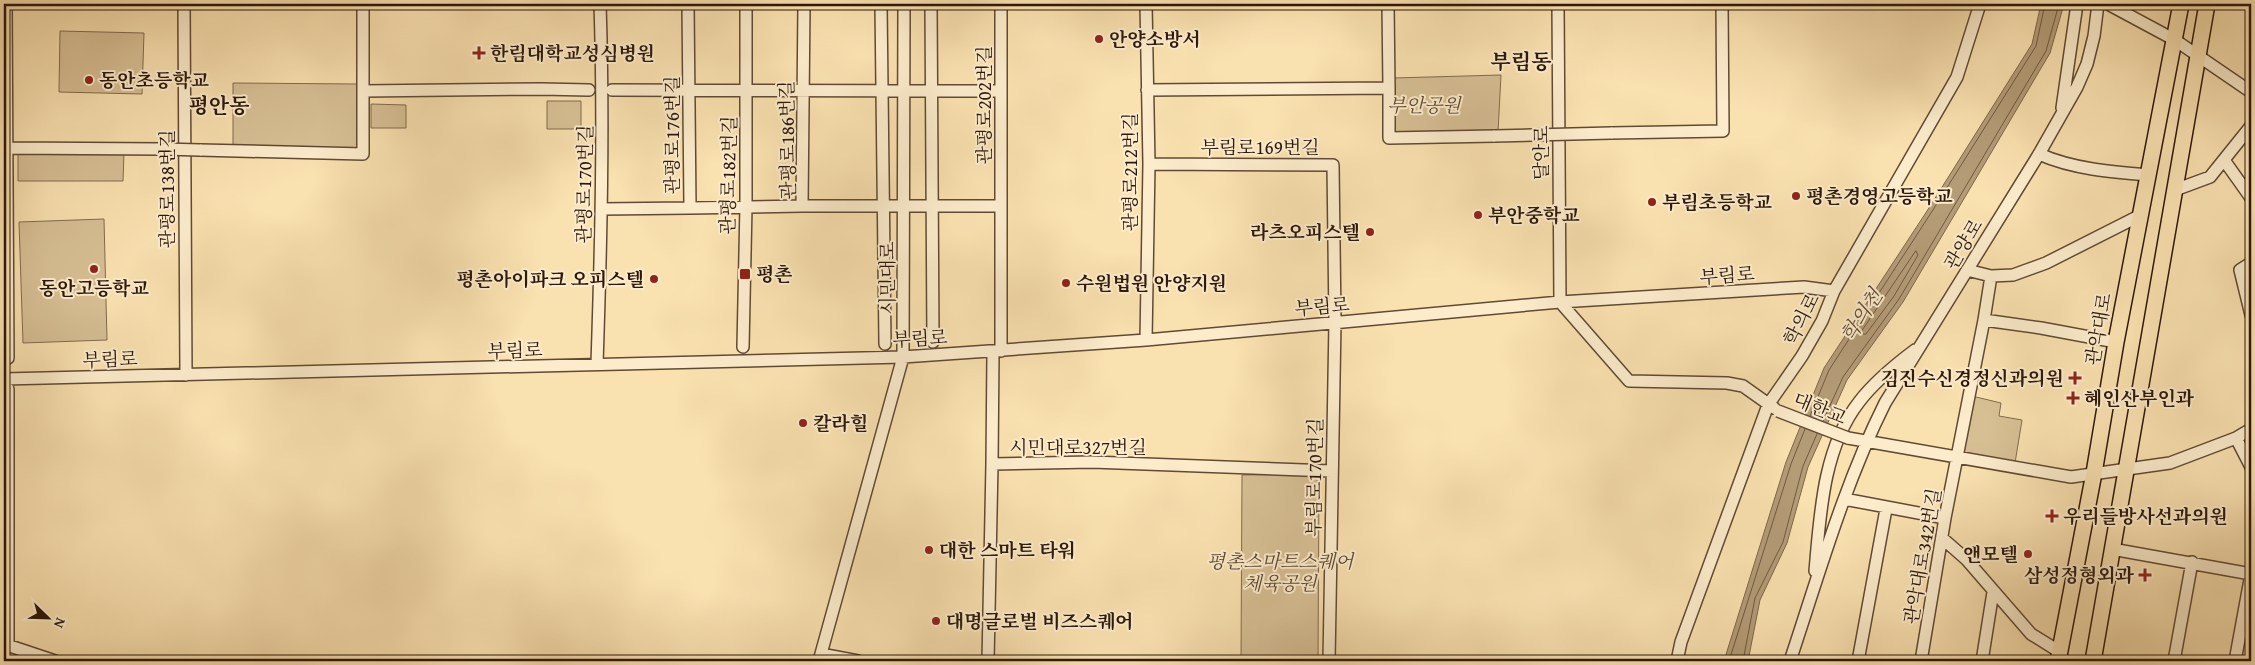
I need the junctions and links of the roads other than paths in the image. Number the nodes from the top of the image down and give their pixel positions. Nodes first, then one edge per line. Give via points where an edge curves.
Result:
1 (6, 4) edge
2 (184, 4) edge
3 (363, 4) edge
4 (600, 4) edge
5 (688, 4) edge
6 (746, 4) edge
7 (804, 4) edge
8 (881, 4) edge
9 (904, 4) edge
10 (930, 4) edge
11 (1001, 4) edge
12 (1146, 4) edge
13 (1388, 4) edge
14 (1558, 4) edge
15 (1722, 4) edge
16 (1980, 4) edge
17 (2077, 4) edge
18 (2098, 4) edge
19 (2108, 4) edge
20 (2181, 4) edge
21 (2207, 4) edge
22 (2175, 40) junction
23 (2198, 55) junction
24 (1388, 88) junction
25 (589, 90) dead end
26 (612, 90) dead end
27 (904, 90) junction
28 (931, 90) junction
29 (1147, 90) junction
30 (364, 91) junction
31 (689, 91) junction
32 (882, 91) junction
33 (1001, 91) junction
34 (746, 92) junction
35 (804, 92) junction
36 (2251, 92) edge
37 (2061, 116) junction
38 (2251, 126) edge
39 (5, 148) edge
40 (2038, 154) junction
41 (2224, 160) junction
42 (1149, 164) junction
43 (2149, 175) junction
44 (2175, 190) junction
45 (2251, 198) edge
46 (746, 206) junction
47 (802, 206) junction
48 (884, 206) junction
49 (1001, 206) junction
50 (932, 207) junction
51 (690, 208) junction
52 (905, 208) junction
53 (602, 209) junction
54 (2140, 215) junction
55 (2251, 263) edge
56 (1967, 270) junction
57 (1991, 276) junction
58 (1834, 291) junction
59 (1560, 302) junction
60 (2251, 315) edge
61 (1984, 320) junction
62 (1335, 322) junction
63 (1146, 340) junction
64 (934, 342) dead end
65 (2116, 342) junction
66 (885, 344) dead end
67 (1920, 346) junction
68 (743, 347) dead end
69 (997, 352) junction
70 (903, 357) junction
71 (8, 358) dead end
72 (597, 364) junction
73 (186, 375) junction
74 (6, 384) edge
75 (1768, 404) junction
76 (2251, 429) edge
77 (2236, 438) junction
78 (1866, 440) junction
79 (1957, 457) junction
80 (992, 464) junction
81 (2251, 467) edge
82 (1331, 471) junction
83 (2119, 471) junction
84 (2094, 473) junction
85 (1844, 499) junction
86 (1886, 509) junction
87 (1945, 518) junction
88 (1942, 538) junction
89 (2112, 549) junction
90 (2192, 562) junction
91 (2251, 574) edge
92 (1814, 590) junction
93 (1993, 592) junction
94 (6, 645) edge
95 (2059, 657) edge
96 (820, 658) edge
97 (47, 660) edge
98 (858, 661) edge
99 (988, 661) edge
100 (1329, 661) edge
101 (1677, 661) edge
102 (1791, 661) edge
103 (1858, 661) edge
104 (1921, 661) edge
105 (1982, 661) edge
106 (2093, 661) edge
107 (2174, 661) edge
108 (2235, 661) edge

1 - 39 street
2 - 73 street, 관평로138번길
3 - 30 street
4 - 53 street, 관평로170번길
5 - 31 street, 관평로176번길
6 - 34 street, 관평로182번길
7 - 35 street, 관평로186번길
8 - 32 street
9 - 27 street, 시민대로
10 - 28 street
11 - 33 street, 관평로202번길
12 - 29 street, 관평로212번길
13 - 24 street
14 - 59 street, 달안로
15 - 24 street, bridge via 1723,131 1389,138
16 - 58 street, 학의로 via 1957,77
17 - 37 street
18 - 37 street, 관양로 via 2087,64
19 - 22 street
20 - 22 main road, 관악대로
21 - 23 main road
22 - 23 street
22 - 43 main road, 관악대로
23 - 36 street
23 - 44 main road
24 - 29 street
25 - 30 street
26 - 31 street
27 - 28 street
27 - 32 street
27 - 52 street, 시민대로
28 - 33 street
28 - 50 street
29 - 42 street, 관평로212번길
30 - 39 street, bridge via 363,154
31 - 34 street
31 - 51 street, 관평로176번길
32 - 35 street
32 - 48 street
33 - 49 street, 관평로202번길
34 - 35 street
34 - 46 street, 관평로182번길
35 - 47 street, 관평로186번길
37 - 40 street, 관양로
38 - 41 street
39 - 71 street
40 - 43 street via 2058,163 2113,173
40 - 56 street, 관양로
41 - 44 street via 2210,176
41 - 45 street
42 - 62 street, 부림로169번길 via 1333,165
42 - 63 street, 관평로212번길
43 - 54 main road, 관악대로
44 - 83 main road
46 - 47 street
46 - 51 street
46 - 68 street, 관평로182번길
47 - 48 street, 관평로186번길
48 - 52 street, 관평로186번길
48 - 66 street
49 - 50 street
49 - 69 street, 관평로202번길
50 - 52 street
50 - 64 street
51 - 53 street, 관평로176번길
52 - 70 street, 시민대로
53 - 72 street, 관평로170번길
54 - 57 street via 2046,263 2013,275
54 - 65 main road, 관악대로
55 - 60 street via 2240,270
56 - 57 street
56 - 67 street, 관양로
57 - 61 street, 관악대로342번길
58 - 59 street, 부림로 via 1804,287
58 - 75 street, 학의로 via 1802,356
59 - 62 street, 부림로
59 - 75 street, 대한교 via 1628,381 1727,383 1743,386
61 - 65 street
61 - 79 street, 관악대로342번길
62 - 63 street, 부림로
62 - 82 street, 부림로170번길
63 - 69 street, 부림로
65 - 84 main road, 관악대로
67 - 78 street, 관양로
67 - 92 street via 1891,368 1858,402 1834,448 1821,514
69 - 70 street, 부림로
69 - 80 street, 관평로202번길
70 - 72 street, 부림로
70 - 96 street, 시민대로
72 - 73 street, 부림로
73 - 74 street, 부림로
74 - 94 street
75 - 78 street, 대한교, bridge via 1778,411 1848,438
75 - 101 street, 학의로 via 1681,642
76 - 77 street
77 - 81 street
77 - 83 street via 2170,463
78 - 79 street
78 - 85 street, 관양로
79 - 84 street via 2071,477
79 - 87 street, 관악대로342번길
80 - 82 street, 시민대로327번길 via 1092,462
80 - 99 street, 시민대로327번길
82 - 100 street, 부림로170번길
83 - 84 street
83 - 89 main road
84 - 95 main road, 관악대로
85 - 86 street
85 - 92 street, 관양로
86 - 87 street
86 - 103 street
87 - 88 street, 관악대로342번길
88 - 93 street via 1966,559
88 - 104 street, 관악대로342번길
89 - 90 street
89 - 106 main road
90 - 91 street
90 - 107 street
91 - 108 street
92 - 102 street, 관양로
93 - 95 street via 2031,634
93 - 105 street
94 - 97 street
96 - 98 street

